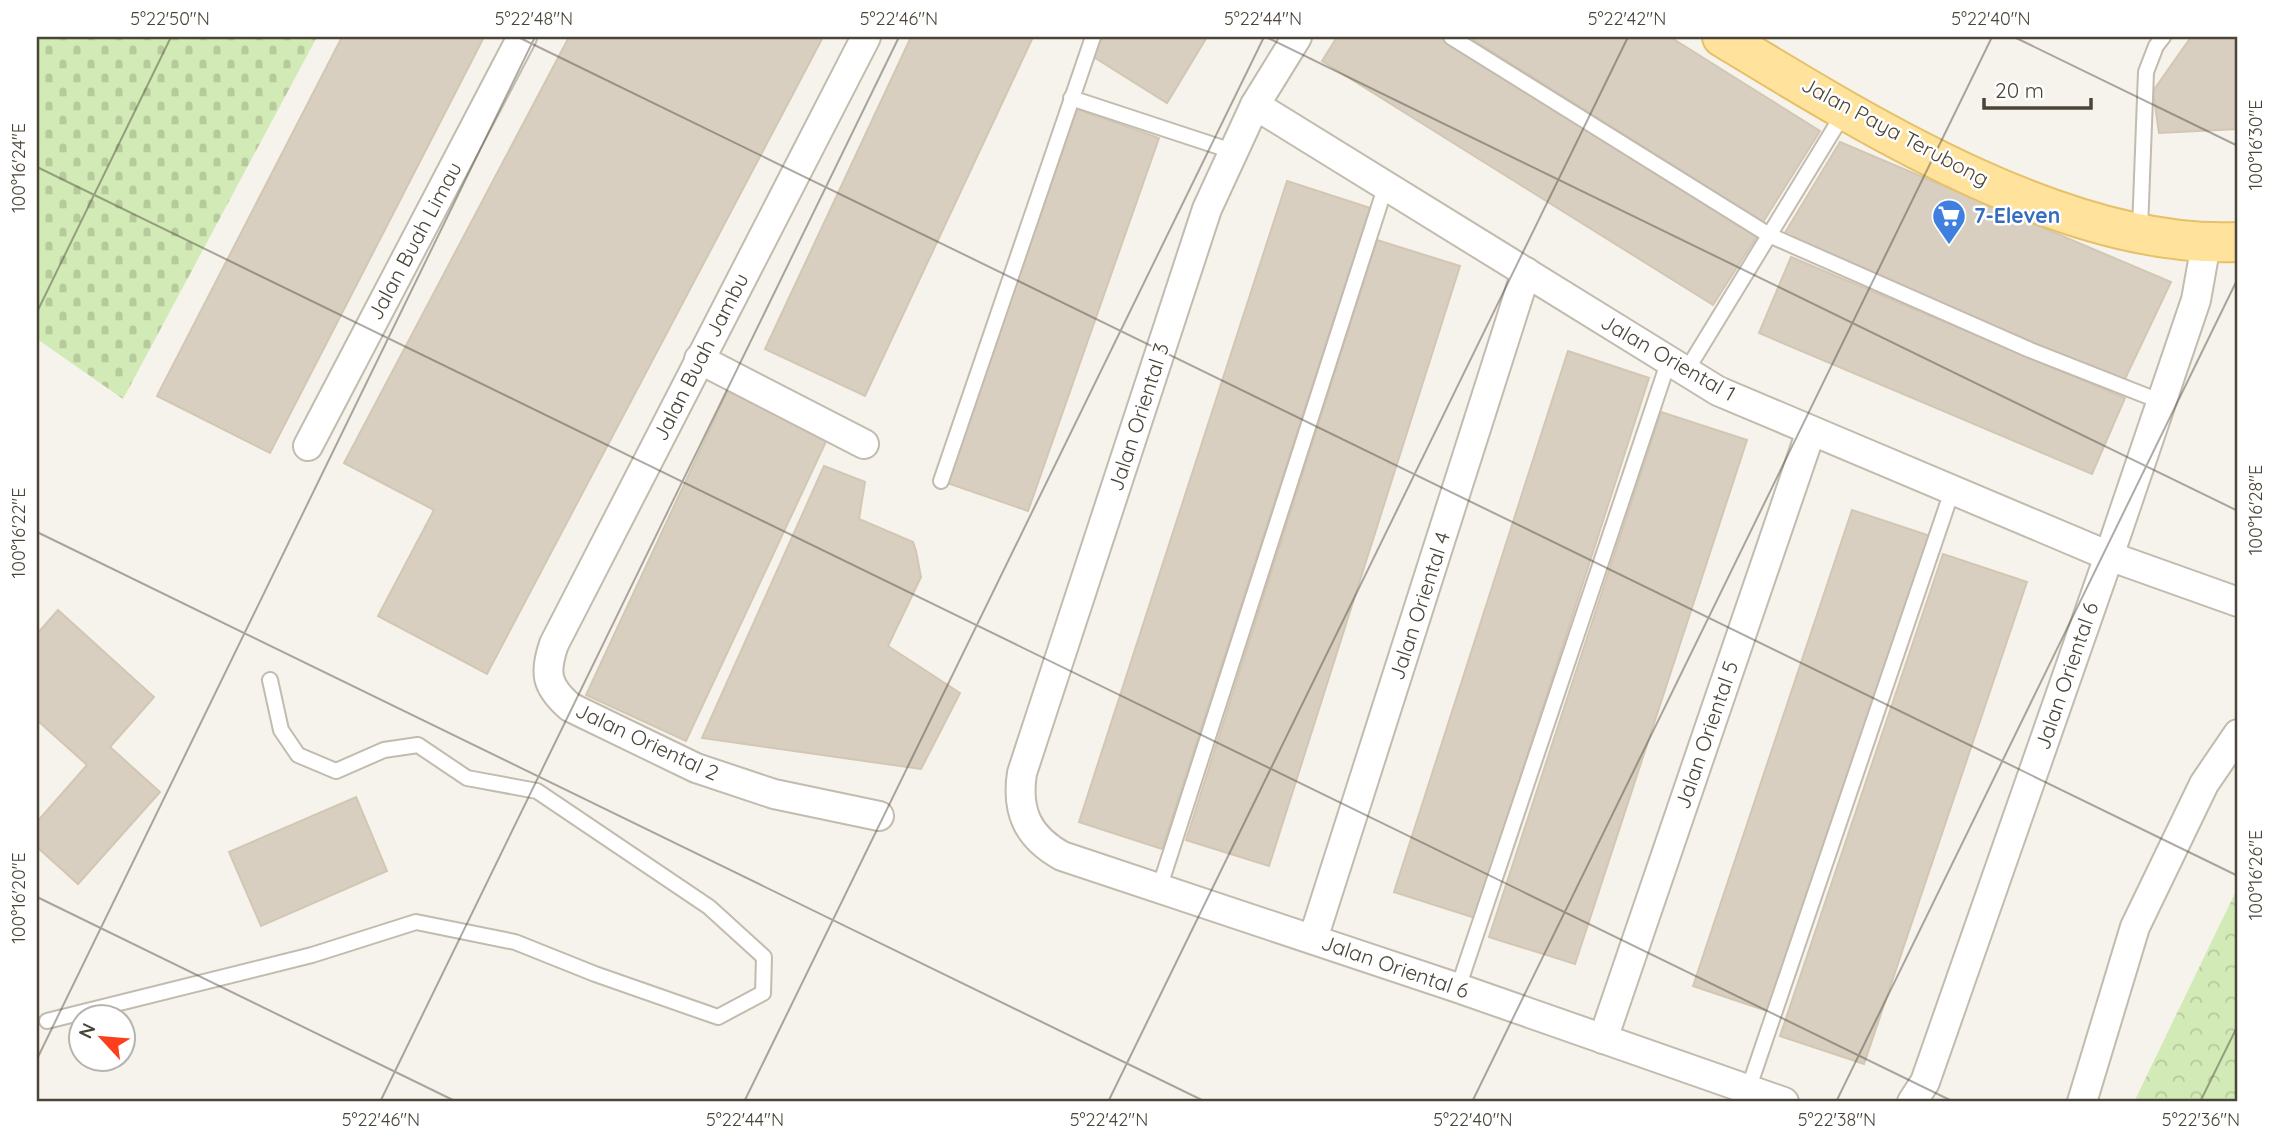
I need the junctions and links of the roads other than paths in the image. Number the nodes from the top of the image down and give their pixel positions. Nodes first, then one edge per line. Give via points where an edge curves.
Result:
1 (522, 37) edge
2 (866, 37) edge
3 (1093, 37) edge
4 (1297, 37) edge
5 (1451, 37) edge
6 (1722, 37) edge
7 (2163, 37) edge
8 (1071, 98) junction
9 (1255, 104) junction
10 (1846, 110) junction
11 (1232, 151) junction
12 (1387, 185) junction
13 (2140, 234) junction
14 (1769, 235) junction
15 (2222, 243) edge
16 (1526, 272) junction
17 (699, 359) junction
18 (1677, 368) junction
19 (2161, 402) junction
20 (1811, 431) junction
21 (864, 444) dead end
22 (308, 446) dead end
23 (940, 481) dead end
24 (1952, 491) junction
25 (2109, 556) junction
26 (2238, 602) edge
27 (270, 680) dead end
28 (548, 681) joint
29 (2238, 734) edge
30 (1022, 812) joint
31 (879, 816) dead end
32 (1159, 889) junction
33 (1313, 939) junction
34 (1458, 988) junction
35 (47, 1021) dead end
36 (1603, 1039) junction
37 (1748, 1090) junction
38 (1784, 1102) edge
39 (1912, 1102) edge
40 (2082, 1102) edge

1 - 22 street, Jalan Buah Limau
2 - 17 street, Jalan Buah Jambu
3 - 8 lane
4 - 9 street, Jalan Oriental 3
5 - 14 lane
6 - 10 main road, Jalan Paya Terubong
7 - 13 lane via 2146,72
8 - 11 lane
8 - 23 lane
9 - 11 street, Jalan Oriental 3
9 - 12 street, Jalan Oriental 1
10 - 13 main road, Jalan Paya Terubong via 1958,169 2059,212
10 - 14 lane
11 - 30 street, Jalan Oriental 3 via 1207,209 1022,773
12 - 16 street, Jalan Oriental 1
12 - 32 lane
13 - 15 main road, Jalan Paya Terubong
14 - 18 lane
14 - 19 lane via 2029,350
15 - 19 street, Jalan Oriental 6 via 2196,300
16 - 18 street, Jalan Oriental 1
16 - 33 street, Jalan Oriental 4
17 - 21 street
17 - 28 street, Jalan Buah Jambu via 555,644 548,662
18 - 20 street, Jalan Oriental 1
18 - 34 lane
19 - 25 street, Jalan Oriental 6
20 - 24 street, Jalan Oriental 1
20 - 36 street, Jalan Oriental 5
24 - 25 street, Jalan Oriental 1
24 - 37 lane
25 - 26 street, Jalan Oriental 1
25 - 39 street, Jalan Oriental 6 via 1925,1082
27 - 35 lane via 281,730 298,755 336,771 384,750 418,745 467,778 537,791 709,907 764,957 764,993 718,1017 515,942 416,922 312,955
28 - 31 street, Jalan Oriental 2 via 570,707 696,768 774,794
29 - 40 street via 2204,784 2135,927
30 - 32 street, Jalan Oriental 6 via 1043,846
32 - 33 street, Jalan Oriental 6
33 - 34 street, Jalan Oriental 6
34 - 36 street, Jalan Oriental 6
36 - 37 street, Jalan Oriental 6
37 - 38 street, Jalan Oriental 6

